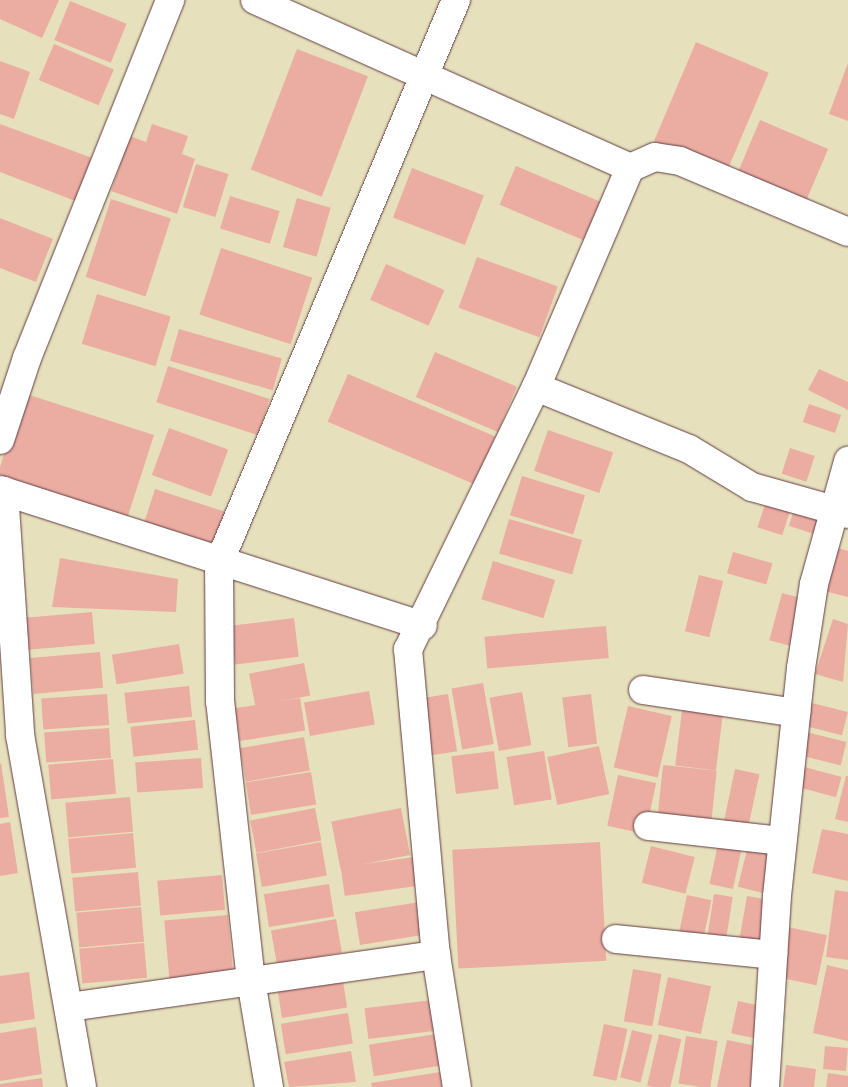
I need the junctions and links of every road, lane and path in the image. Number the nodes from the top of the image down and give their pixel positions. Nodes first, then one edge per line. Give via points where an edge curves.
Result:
1 (170, 0) edge
2 (255, 0) edge
3 (456, 0) edge
4 (423, 79) junction
5 (630, 168) junction
6 (848, 232) edge
7 (536, 387) junction
8 (0, 440) edge
9 (848, 460) edge
10 (2, 490) edge
11 (840, 512) edge
12 (219, 563) junction
13 (423, 626) junction
14 (643, 690) dead end
15 (796, 714) junction
16 (648, 826) dead end
17 (782, 841) junction
18 (616, 939) dead end
19 (436, 955) junction
20 (772, 955) junction
21 (251, 981) junction
22 (70, 1007) junction
23 (82, 1087) edge
24 (269, 1087) edge
25 (457, 1087) edge
26 (765, 1087) edge

1 - 8 street via 27,358
2 - 4 street
3 - 4 street
4 - 5 street
4 - 12 street
5 - 6 street via 655,157 680,161
5 - 7 street
7 - 11 street via 689,449 752,486
7 - 13 street
9 - 11 street
10 - 12 street
10 - 22 street via 20,735
11 - 15 street via 814,584
12 - 13 street
12 - 21 street via 220,702
13 - 19 street via 408,649 406,665
14 - 15 street
15 - 17 street
16 - 17 street
17 - 20 street
18 - 20 street
19 - 21 street
19 - 25 street
20 - 26 street
21 - 22 street
21 - 24 street
22 - 23 street

